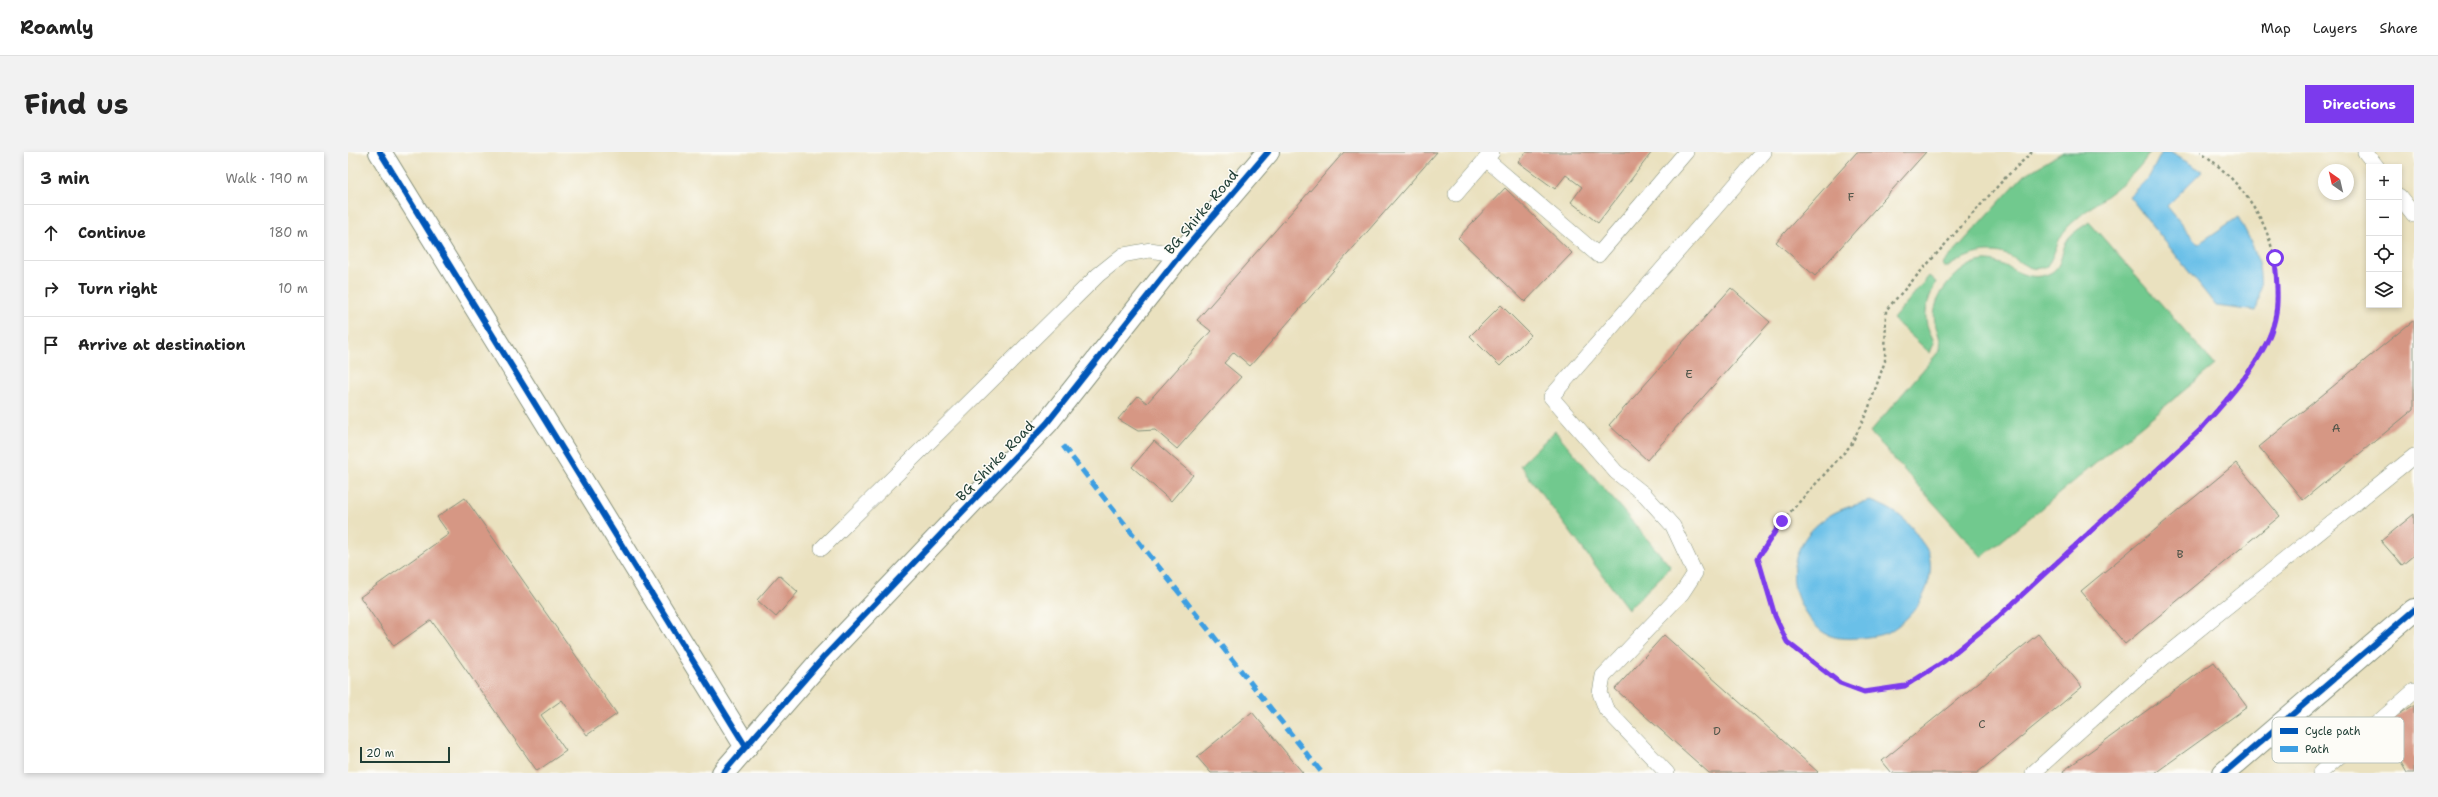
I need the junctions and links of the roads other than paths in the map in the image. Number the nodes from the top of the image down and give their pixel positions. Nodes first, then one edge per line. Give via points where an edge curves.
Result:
1 (380, 152) edge
2 (1268, 152) edge
3 (1686, 152) edge
4 (1764, 152) edge
5 (2365, 152) edge
6 (1489, 155) edge
7 (2375, 164) edge
8 (1456, 194) dead end
9 (2402, 200) edge
10 (2414, 215) edge
11 (1180, 255) junction
12 (2414, 456) edge
13 (822, 548) dead end
14 (2414, 610) edge
15 (2414, 691) edge
16 (2289, 717) edge
17 (2384, 717) edge
18 (2272, 732) edge
19 (746, 747) junction
20 (2331, 763) edge
21 (723, 773) edge
22 (1667, 773) edge
23 (2033, 773) edge
24 (2224, 773) edge
25 (2320, 773) edge

1 - 19 street
2 - 11 street, BG Shirke Road
3 - 6 lane via 1598,255
4 - 22 lane via 1551,397 1616,472 1645,495 1673,526 1695,573 1682,593 1603,676 1600,693 1606,709
5 - 7 lane
6 - 8 lane
9 - 10 lane
11 - 13 lane via 1150,250 1123,255 1098,275
11 - 19 street, BG Shirke Road via 1047,423 824,657
12 - 23 lane via 2136,680
14 - 16 street
15 - 17 lane
18 - 24 street
19 - 21 street, BG Shirke Road
20 - 25 lane

